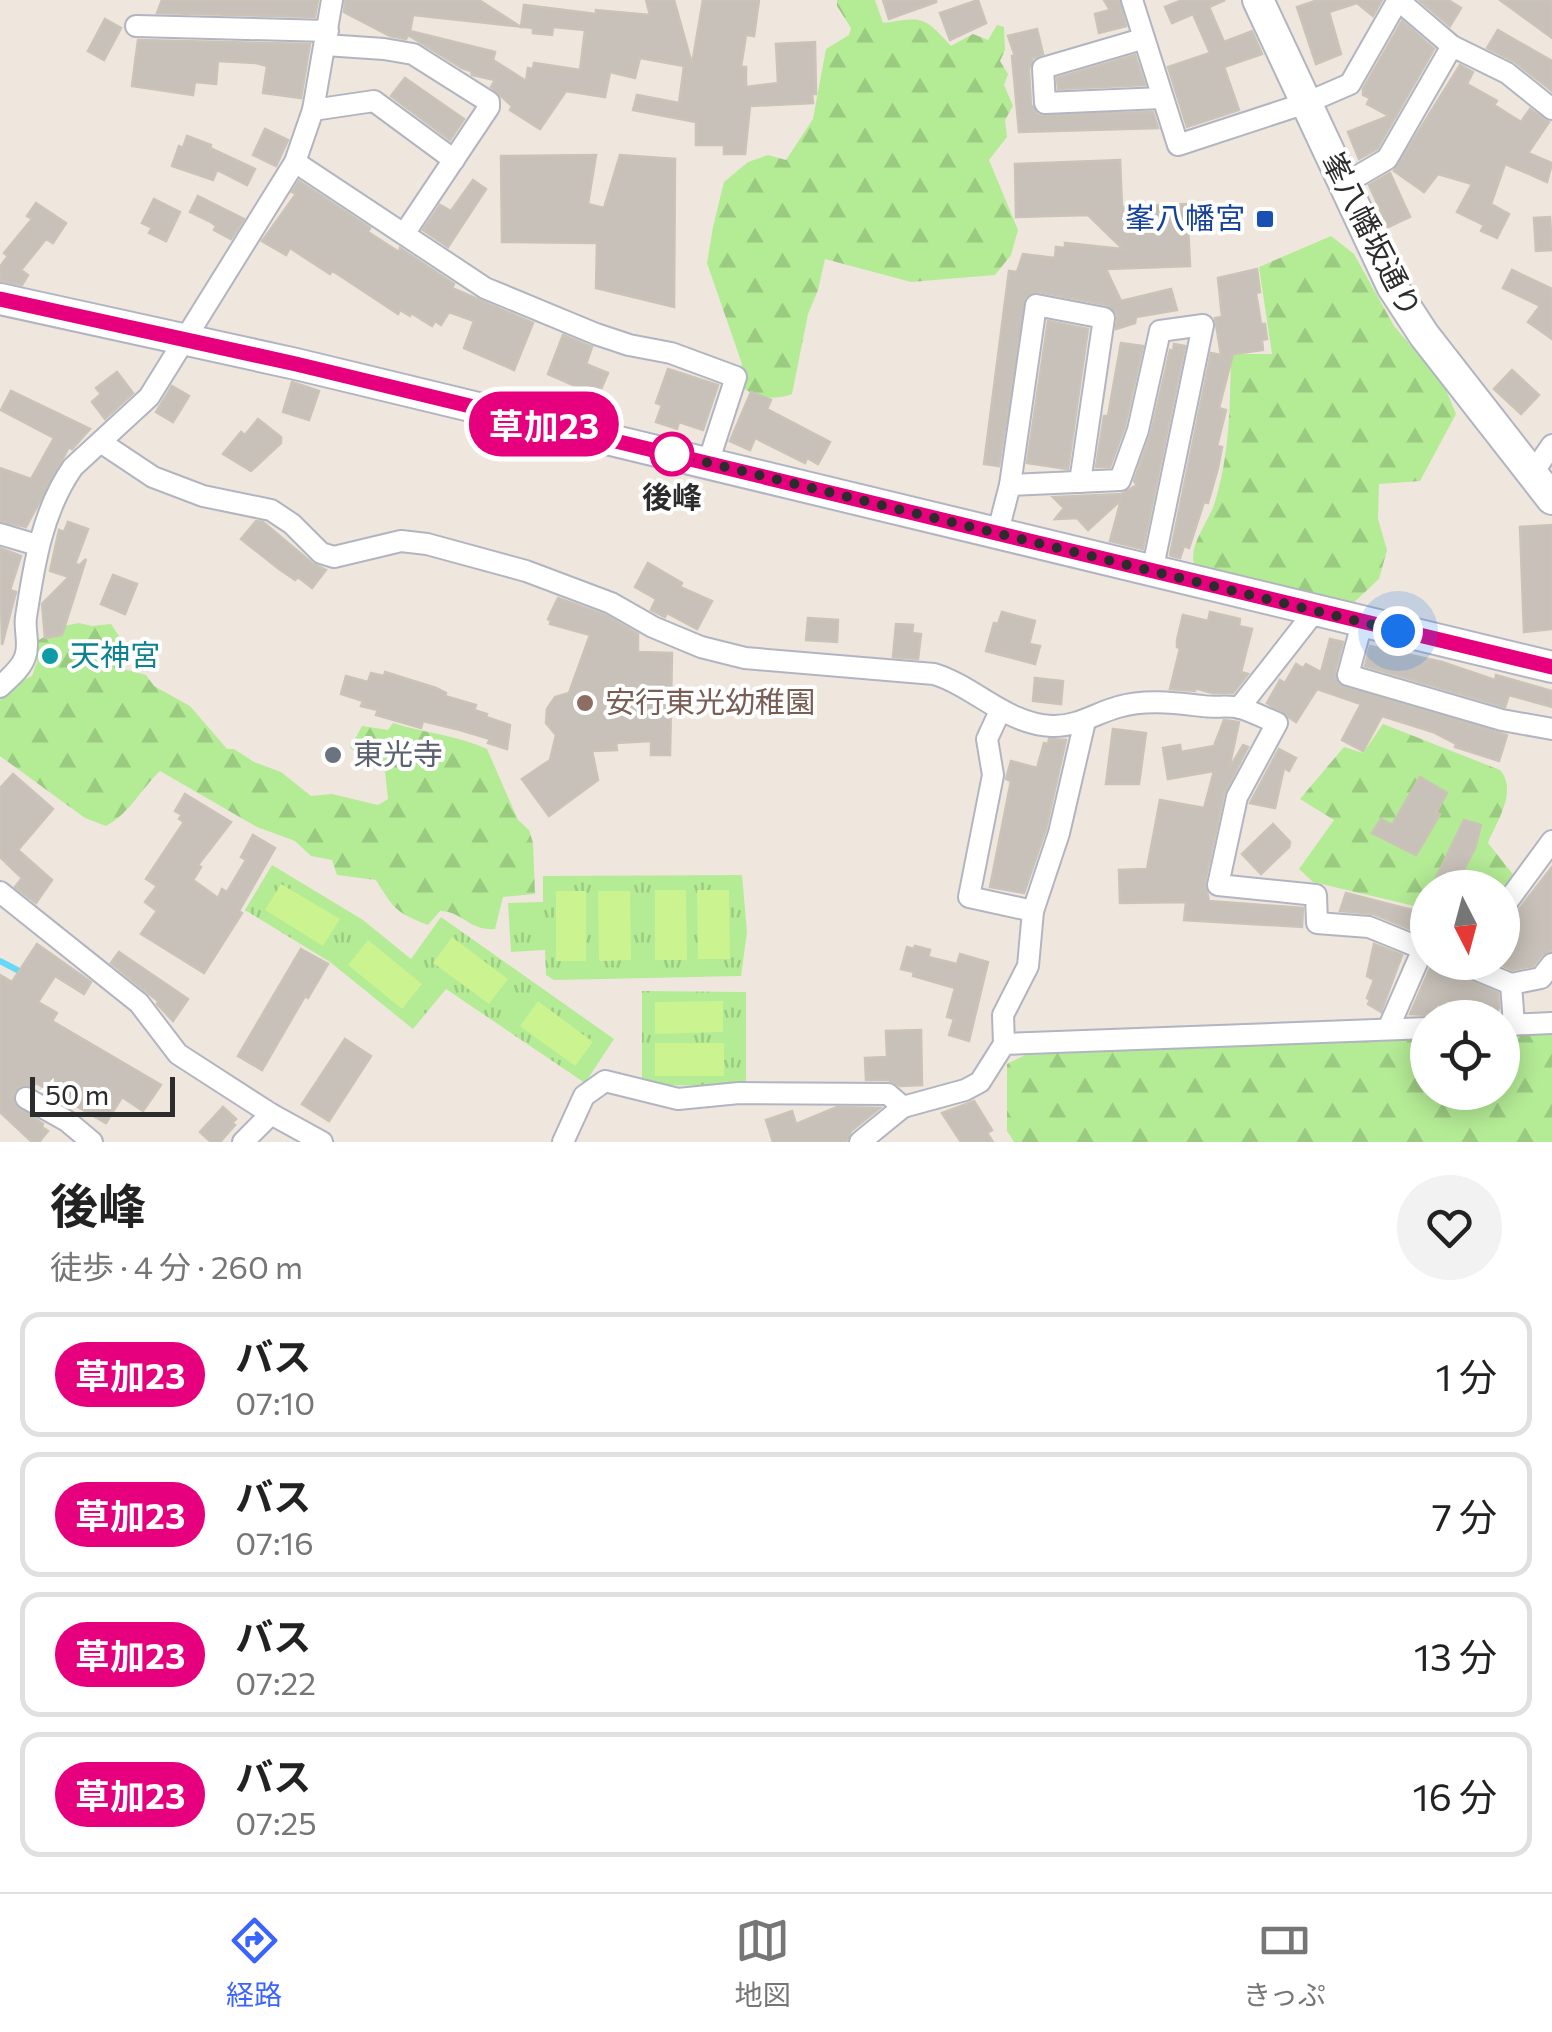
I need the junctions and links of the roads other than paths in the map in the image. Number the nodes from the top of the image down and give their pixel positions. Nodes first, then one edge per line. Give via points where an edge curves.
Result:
1 (332, 0) edge
2 (1132, 0) edge
3 (1258, 0) edge
4 (1398, 0) edge
5 (136, 26) dead end
6 (326, 38) junction
7 (1142, 39) junction
8 (1452, 46) junction
9 (1162, 98) junction
10 (1306, 104) junction
11 (1552, 109) edge
12 (313, 110) junction
13 (454, 160) junction
14 (295, 162) junction
15 (1344, 184) junction
16 (404, 234) junction
17 (0, 299) edge
18 (186, 340) junction
19 (102, 442) junction
20 (1552, 446) edge
21 (708, 463) junction
22 (1532, 474) junction
23 (1080, 482) junction
24 (1010, 485) junction
25 (1552, 500) edge
26 (0, 534) edge
27 (996, 535) junction
28 (37, 545) junction
29 (1152, 572) junction
30 (1314, 611) junction
31 (1362, 623) junction
32 (1552, 667) edge
33 (0, 687) edge
34 (1239, 708) junction
35 (1000, 711) junction
36 (1085, 721) junction
37 (1552, 729) edge
38 (1552, 841) edge
39 (1520, 885) edge
40 (0, 892) edge
41 (1033, 911) junction
42 (1410, 944) edge
43 (1552, 964) edge
44 (1411, 980) edge
45 (1501, 980) edge
46 (1511, 984) junction
47 (1510, 1000) edge
48 (1552, 1024) edge
49 (1520, 1025) edge
50 (1410, 1028) edge
51 (1388, 1029) junction
52 (1004, 1044) junction
53 (26, 1098) dead end
54 (904, 1107) junction
55 (272, 1114) junction
56 (92, 1142) edge
57 (243, 1142) edge
58 (322, 1142) edge
59 (564, 1142) edge
60 (860, 1142) edge

1 - 6 street
2 - 7 street
3 - 10 main road, 峯八幡坂通り
4 - 8 street
4 - 10 street via 1350,84
5 - 6 street
6 - 12 street
6 - 13 street via 413,54 489,102
7 - 9 street
7 - 9 street via 1043,68 1046,103
8 - 11 street via 1508,73
8 - 15 street via 1387,159
9 - 10 street via 1178,145
10 - 15 main road, 峯八幡坂通り
12 - 13 street via 374,102
12 - 14 street
13 - 16 street
14 - 16 street
14 - 18 street
15 - 22 main road, 峯八幡坂通り via 1410,314
16 - 21 street via 485,288 629,346 736,377
17 - 18 main road
18 - 19 street via 148,397
18 - 21 main road
19 - 28 street via 64,479
19 - 35 street via 153,478 271,510 334,557 401,541 428,544 526,571 701,647 745,658 934,674 959,682
20 - 22 street
21 - 27 main road
22 - 25 main road, 峯八幡坂通り
23 - 24 street
23 - 24 street via 1104,318 1036,305
23 - 29 street via 1120,480 1160,331 1204,324
24 - 27 street
26 - 28 street
27 - 29 main road
28 - 33 street via 26,656
29 - 30 main road
30 - 31 main road
30 - 34 street
31 - 32 main road
31 - 37 street via 1348,675
34 - 36 street via 1140,703
34 - 42 street via 1277,723 1237,796 1218,885 1316,895 1317,923 1369,927
35 - 36 street via 1032,724
35 - 41 street via 988,739 992,775 969,897
36 - 41 street
38 - 39 street
40 - 55 street via 140,1004 178,1054
41 - 52 street via 1028,966 1003,1015
43 - 46 street via 1540,978
44 - 51 street
45 - 46 street
46 - 47 street
48 - 49 street
50 - 51 street
51 - 52 street
52 - 54 street via 980,1082
53 - 56 street
54 - 59 street via 888,1094 678,1099 605,1082 584,1096
54 - 60 street
55 - 57 street
55 - 58 street

